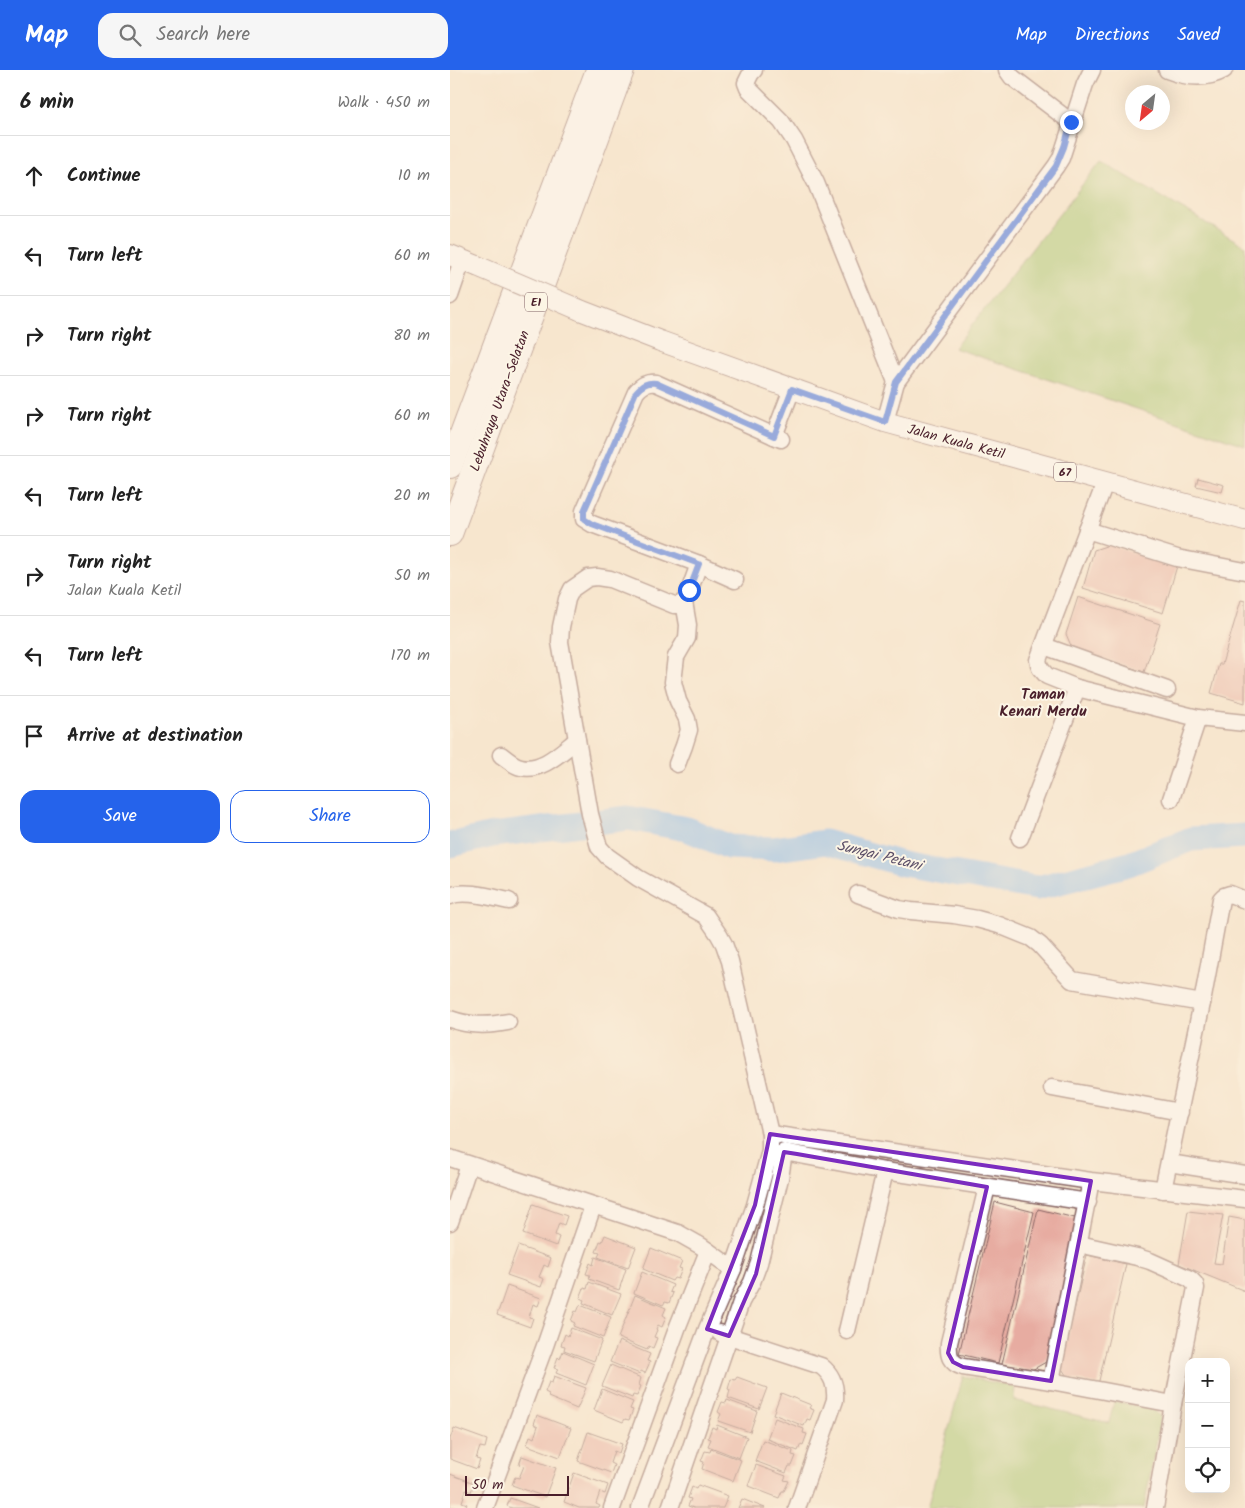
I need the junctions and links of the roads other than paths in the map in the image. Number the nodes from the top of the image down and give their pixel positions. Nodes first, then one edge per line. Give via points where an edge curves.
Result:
1 (598, 70) edge
2 (622, 70) edge
3 (754, 70) edge
4 (1007, 70) edge
5 (1092, 70) edge
6 (1167, 70) edge
7 (1224, 70) edge
8 (1071, 122) junction
9 (463, 261) edge
10 (450, 295) edge
11 (896, 382) junction
12 (792, 389) junction
13 (885, 422) junction
14 (450, 466) edge
15 (1105, 482) junction
16 (1245, 520) edge
17 (1087, 530) junction
18 (450, 534) edge
19 (699, 564) junction
20 (1245, 571) edge
21 (735, 580) dead end
22 (684, 602) junction
23 (1044, 646) junction
24 (1077, 688) junction
25 (1167, 690) dead end
26 (1198, 718) junction
27 (1245, 723) edge
28 (577, 740) junction
29 (501, 755) dead end
30 (676, 764) dead end
31 (1171, 799) dead end
32 (1020, 838) dead end
33 (858, 894) dead end
34 (450, 896) edge
35 (1245, 900) edge
36 (509, 901) dead end
37 (1202, 1003) junction
38 (450, 1019) edge
39 (508, 1022) dead end
40 (1052, 1088) dead end
41 (1180, 1112) junction
42 (775, 1146) junction
43 (450, 1158) edge
44 (1169, 1163) junction
45 (469, 1165) junction
46 (885, 1171) junction
47 (1245, 1175) edge
48 (1091, 1181) junction
49 (987, 1187) junction
50 (1163, 1190) junction
51 (1245, 1199) edge
52 (1088, 1202) junction
53 (593, 1206) junction
54 (450, 1222) edge
55 (1080, 1244) junction
56 (708, 1252) junction
57 (733, 1269) junction
58 (707, 1329) junction
59 (847, 1331) dead end
60 (729, 1336) junction
61 (1050, 1381) junction
62 (1172, 1404) junction
63 (485, 1508) edge
64 (612, 1508) edge
65 (640, 1508) edge
66 (670, 1508) edge
67 (797, 1508) edge
68 (1155, 1508) edge

1 - 14 highway, Lebuhraya Utara–Selatan / E1
2 - 18 highway, Lebuhraya Utara–Selatan / E1
3 - 11 street via 746,83 748,88 781,121 816,183
4 - 8 street
5 - 8 street
6 - 7 street via 1185,76 1202,76
8 - 11 street via 1056,166
9 - 10 street
9 - 12 main road, Jalan Kuala Ketil / 67, bridge via 580,310
11 - 13 street
12 - 13 main road, Jalan Kuala Ketil / 67
12 - 19 street via 777,438 656,383 645,384 636,392 584,511 584,519
13 - 15 main road, Jalan Kuala Ketil / 67
15 - 16 main road, Jalan Kuala Ketil / 67
15 - 17 street
17 - 20 street via 1177,558
17 - 23 street
19 - 21 street
19 - 22 street
22 - 28 street via 674,605 610,579 597,577 588,578 572,589 564,609 560,642
22 - 30 street via 687,638 676,657 673,682 678,701 688,719 689,730
23 - 24 street via 1038,660 1040,668 1047,676
23 - 25 street
24 - 26 street
24 - 32 street
26 - 27 street
26 - 31 street
28 - 29 street via 540,766 520,767
28 - 42 street via 599,847 638,878 706,916 724,944
33 - 37 street via 899,909 977,919 1022,934 1040,945 1072,980
34 - 36 street via 464,893
35 - 37 street via 1230,894 1221,899
37 - 41 street
38 - 39 street via 478,1025
40 - 41 street
41 - 44 street
42 - 46 street
42 - 48 street
42 - 57 street
42 - 60 street via 780,1178 756,1274 741,1302
43 - 45 street
44 - 47 street
44 - 50 street
45 - 53 street
45 - 54 street
46 - 49 street
46 - 59 street
48 - 50 street
48 - 52 street
49 - 52 street
49 - 61 street via 948,1353 958,1366
50 - 51 street
52 - 55 street
53 - 56 street via 678,1233
53 - 63 street
55 - 61 street
55 - 62 street via 1150,1261 1195,1284
56 - 57 street
56 - 64 street
57 - 58 street
58 - 60 street
58 - 65 street
60 - 66 street
60 - 67 street via 821,1366 831,1376 835,1400
61 - 62 street
62 - 68 street

